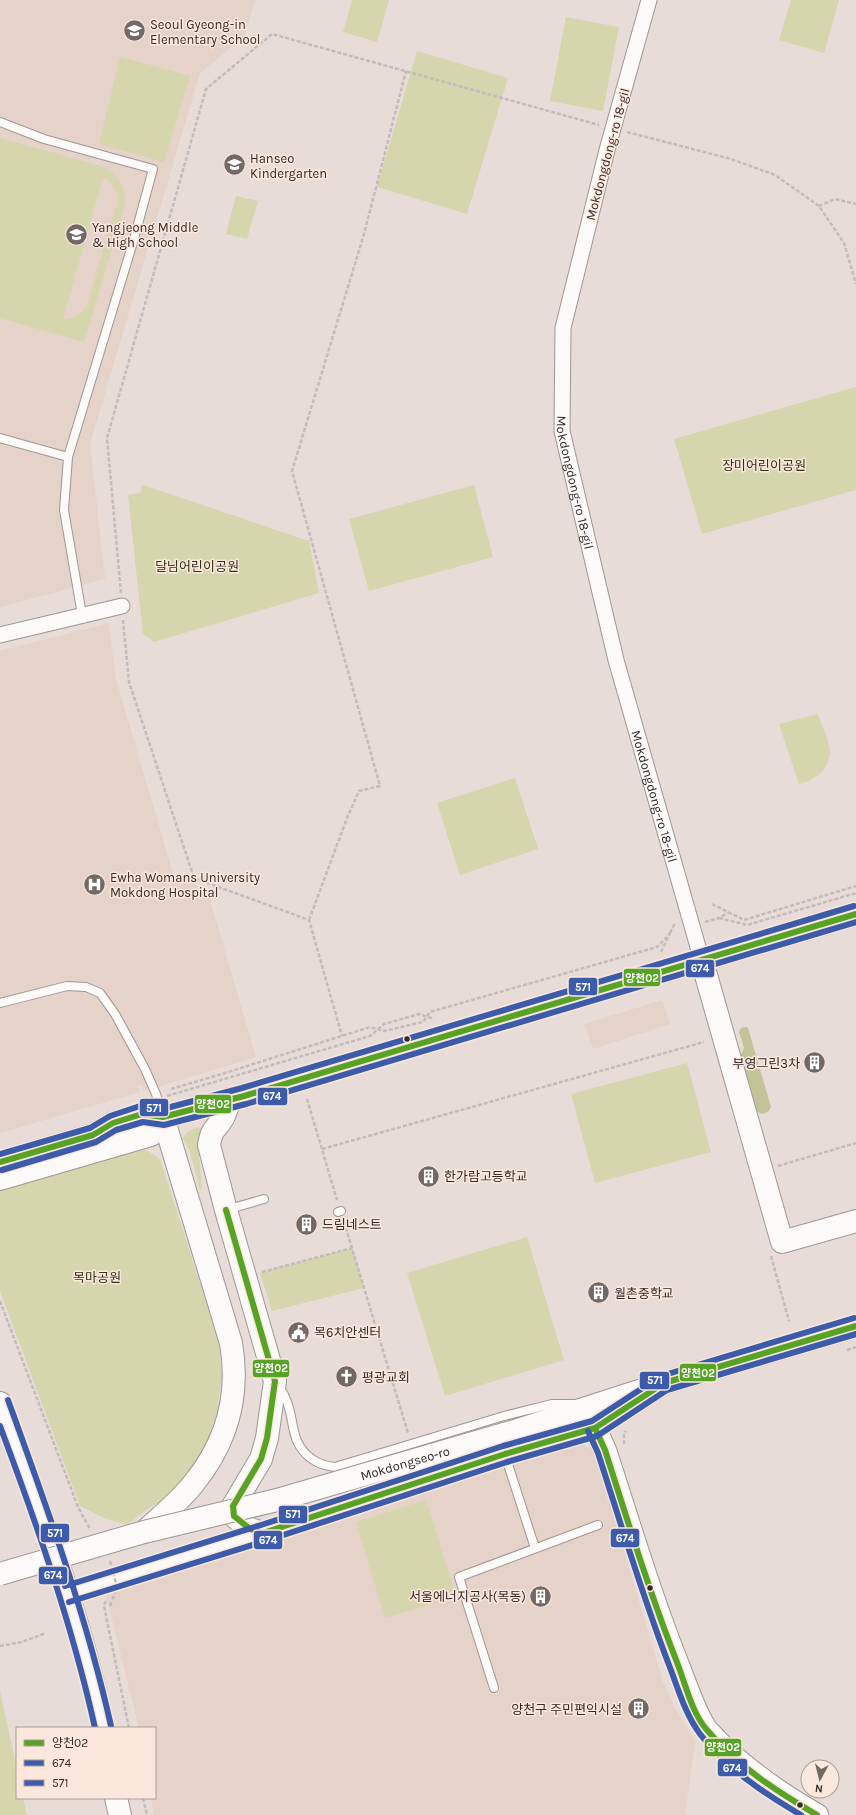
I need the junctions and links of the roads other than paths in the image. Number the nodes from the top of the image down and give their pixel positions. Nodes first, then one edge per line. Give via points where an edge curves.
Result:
1 (649, 0) edge
2 (0, 122) edge
3 (0, 438) edge
4 (68, 457) junction
5 (122, 606) road end
6 (82, 615) junction
7 (0, 635) edge
8 (856, 914) edge
9 (702, 961) junction
10 (0, 1004) edge
11 (230, 1100) junction
12 (160, 1108) junction
13 (0, 1162) edge
14 (0, 1179) edge
15 (264, 1199) dead end
16 (226, 1210) junction
17 (856, 1221) edge
18 (856, 1326) edge
19 (275, 1381) junction
20 (664, 1383) junction
21 (0, 1403) edge
22 (598, 1404) junction
23 (594, 1428) junction
24 (505, 1454) junction
25 (238, 1497) junction
26 (598, 1525) dead end
27 (190, 1526) dead end
28 (144, 1532) junction
29 (264, 1532) junction
30 (534, 1548) junction
31 (0, 1574) edge
32 (67, 1594) junction
33 (494, 1688) dead end
34 (103, 1727) edge
35 (116, 1799) edge
36 (120, 1815) edge
37 (817, 1815) edge

1 - 9 street, Mokdongdong-ro 18-gil via 613,129 563,328 562,430 616,660
2 - 4 lane via 44,139 153,169
3 - 4 lane
4 - 6 lane via 64,510
5 - 6 street
6 - 7 street
8 - 9 main road
9 - 11 main road
9 - 17 main road via 782,1242
10 - 12 lane via 67,986 86,987 100,993 115,1014 145,1069
11 - 12 main road
11 - 16 main road via 223,1118 215,1126 209,1145
12 - 13 main road via 113,1123 93,1135
12 - 14 main road via 151,1135
12 - 28 main road via 226,1328 234,1365 234,1388 225,1428 210,1462 194,1484
15 - 16 lane
16 - 19 main road
18 - 20 main road, Mokdongseo-ro
19 - 22 lane via 286,1398 297,1443 302,1451 318,1463 335,1467 552,1404
19 - 25 main road via 267,1438 261,1459
20 - 22 main road, Mokdongseo-ro
20 - 23 main road, Mokdongseo-ro
21 - 32 main road via 46,1528
22 - 28 main road, Mokdongseo-ro, bridge via 278,1500
23 - 24 main road, Mokdongseo-ro
23 - 37 main road via 607,1456 663,1628 706,1729 749,1770 782,1795
24 - 29 main road, Mokdongseo-ro
24 - 30 lane
25 - 27 lane via 216,1519
25 - 29 main road via 233,1506 234,1516 250,1529
26 - 30 lane
28 - 31 main road, Mokdongseo-ro, bridge
29 - 32 main road, Mokdongseo-ro
30 - 33 lane via 459,1576
32 - 34 main road
35 - 36 main road

